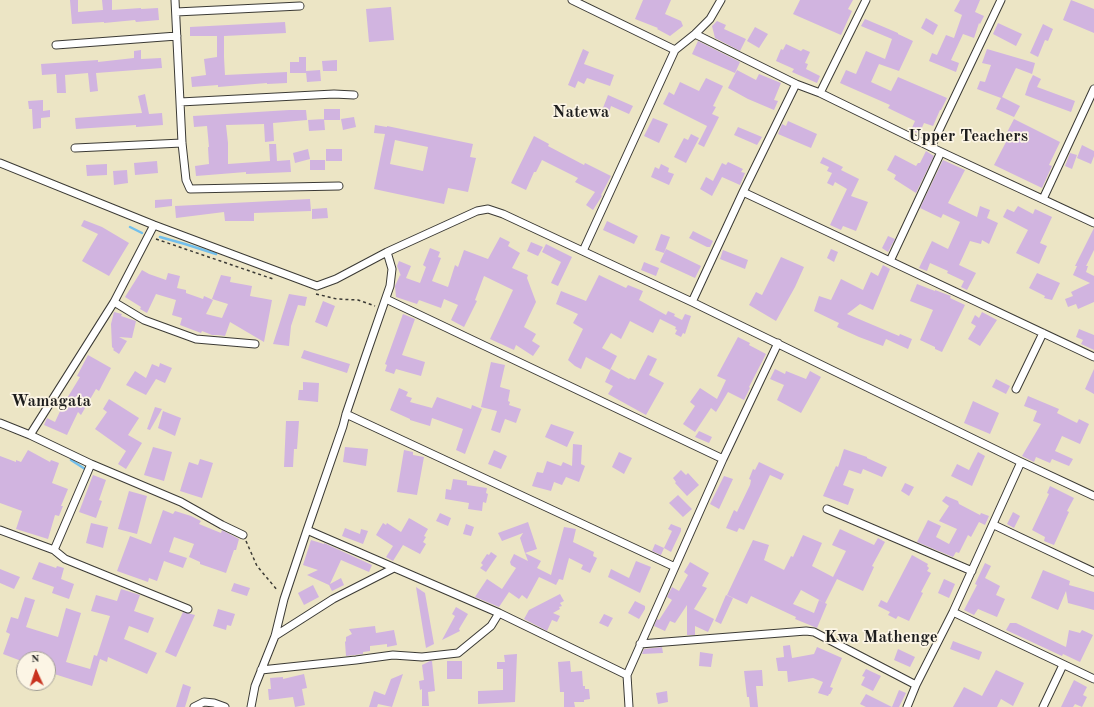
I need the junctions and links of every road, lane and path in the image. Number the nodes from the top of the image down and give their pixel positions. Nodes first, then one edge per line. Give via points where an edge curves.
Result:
1 (175, 0) edge
2 (572, 0) edge
3 (721, 0) edge
4 (866, 0) edge
5 (1001, 0) edge
6 (300, 6) dead end
7 (176, 12) junction
8 (695, 34) junction
9 (177, 36) junction
10 (56, 45) dead end
11 (675, 50) junction
12 (796, 84) junction
13 (1094, 89) edge
14 (820, 93) junction
15 (354, 95) dead end
16 (180, 102) junction
17 (182, 143) junction
18 (931, 147) junction
19 (75, 148) dead end
20 (941, 152) junction
21 (0, 163) edge
22 (339, 186) dead end
23 (743, 192) junction
24 (1043, 199) junction
25 (1094, 223) edge
26 (154, 225) junction
27 (583, 251) junction
28 (387, 252) junction
29 (890, 261) junction
30 (386, 299) junction
31 (114, 302) junction
32 (692, 302) junction
33 (1043, 333) junction
34 (778, 343) junction
35 (255, 344) dead end
36 (1094, 357) edge
37 (1016, 389) dead end
38 (346, 414) junction
39 (0, 423) edge
40 (30, 435) junction
41 (723, 459) junction
42 (1021, 462) junction
43 (91, 464) junction
44 (1094, 496) edge
45 (827, 509) dead end
46 (994, 525) junction
47 (0, 530) edge
48 (307, 530) junction
49 (243, 535) joint
50 (54, 550) junction
51 (675, 567) junction
52 (394, 568) junction
53 (972, 571) junction
54 (1094, 572) edge
55 (284, 599) junction
56 (188, 609) dead end
57 (953, 612) junction
58 (499, 614) junction
59 (275, 636) junction
60 (640, 644) junction
61 (1063, 665) junction
62 (261, 670) junction
63 (627, 675) junction
64 (1094, 679) edge
65 (916, 685) junction
66 (194, 707) edge
67 (225, 707) edge
68 (251, 707) edge
69 (629, 707) edge
70 (907, 707) edge
71 (1043, 707) edge

1 - 7 street
2 - 11 street
3 - 8 street via 710,19
4 - 14 street
5 - 18 street
6 - 7 street
7 - 9 street
8 - 11 street
8 - 12 street
9 - 10 street
9 - 16 street
11 - 27 street
12 - 14 street
12 - 23 street
13 - 24 street
14 - 18 street
15 - 16 street
16 - 17 street
17 - 19 street
17 - 22 street via 186,180 190,189
18 - 20 street
20 - 24 street
20 - 29 street
21 - 26 street
23 - 29 street
23 - 32 street
24 - 25 street
26 - 28 street via 317,286 336,280
26 - 31 street
27 - 28 street via 488,209 477,211
27 - 32 street
28 - 30 street via 392,269
29 - 33 street
30 - 38 street
30 - 41 street
31 - 35 street via 144,320 196,339
31 - 40 street
32 - 34 street
33 - 36 street
33 - 37 street
34 - 41 street
34 - 42 street
38 - 48 street
38 - 51 street
39 - 40 street
40 - 43 street
41 - 51 street
42 - 44 street
42 - 46 street
43 - 49 street via 181,502
43 - 50 street
45 - 53 street
46 - 53 street
46 - 54 street
47 - 50 street
48 - 52 street
48 - 55 street
49 - 55 path via 256,566
50 - 56 street via 65,559
51 - 60 street
52 - 58 street
52 - 59 street via 333,599
53 - 57 street
55 - 59 street
57 - 61 street
57 - 65 street
58 - 62 street via 491,626 458,652 422,657 393,655
58 - 63 street
59 - 62 street
60 - 63 street
60 - 65 street via 814,632
61 - 64 street
61 - 71 street
62 - 68 street
63 - 69 street
65 - 70 street
66 - 67 street via 204,702

